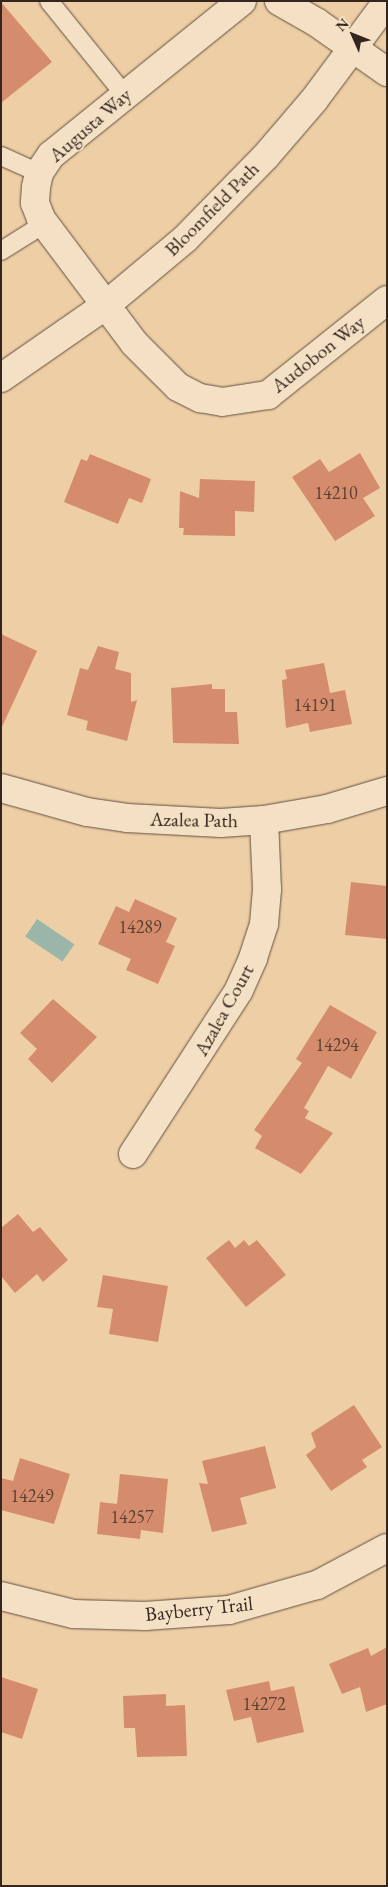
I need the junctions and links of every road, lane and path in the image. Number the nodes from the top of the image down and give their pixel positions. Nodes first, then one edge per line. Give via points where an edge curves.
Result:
1 (49, 1) edge
2 (242, 1) edge
3 (279, 1) edge
4 (387, 2) edge
5 (354, 50) junction
6 (387, 72) edge
7 (124, 94) junction
8 (1, 156) edge
9 (39, 173) junction
10 (44, 224) junction
11 (1, 251) edge
12 (387, 300) edge
13 (106, 305) junction
14 (1, 378) edge
15 (1, 788) edge
16 (387, 791) edge
17 (264, 820) junction
18 (133, 1154) dead end
19 (387, 1548) edge
20 (1, 1596) edge

1 - 7 lane
2 - 7 street, Augusta Way
3 - 5 street via 316,22
4 - 5 street, Bloomfield Path
5 - 6 street
5 - 13 street, Bloomfield Path via 314,100 221,203
7 - 9 street, Augusta Way via 67,140
8 - 9 lane
9 - 10 street, Augusta Way via 35,203
10 - 11 lane
10 - 13 street, Augusta Way
12 - 13 street, Audobon Way via 268,395 222,402 200,398 178,387 134,342
13 - 14 street, Bloomfield Path
15 - 17 street, Azalea Path via 87,812 127,818 221,823
16 - 17 street, Azalea Path via 327,809
17 - 18 street, Azalea Court via 267,889 264,924 253,958 239,990
19 - 20 street, Bayberry Trail via 317,1585 229,1610 144,1616 73,1614

